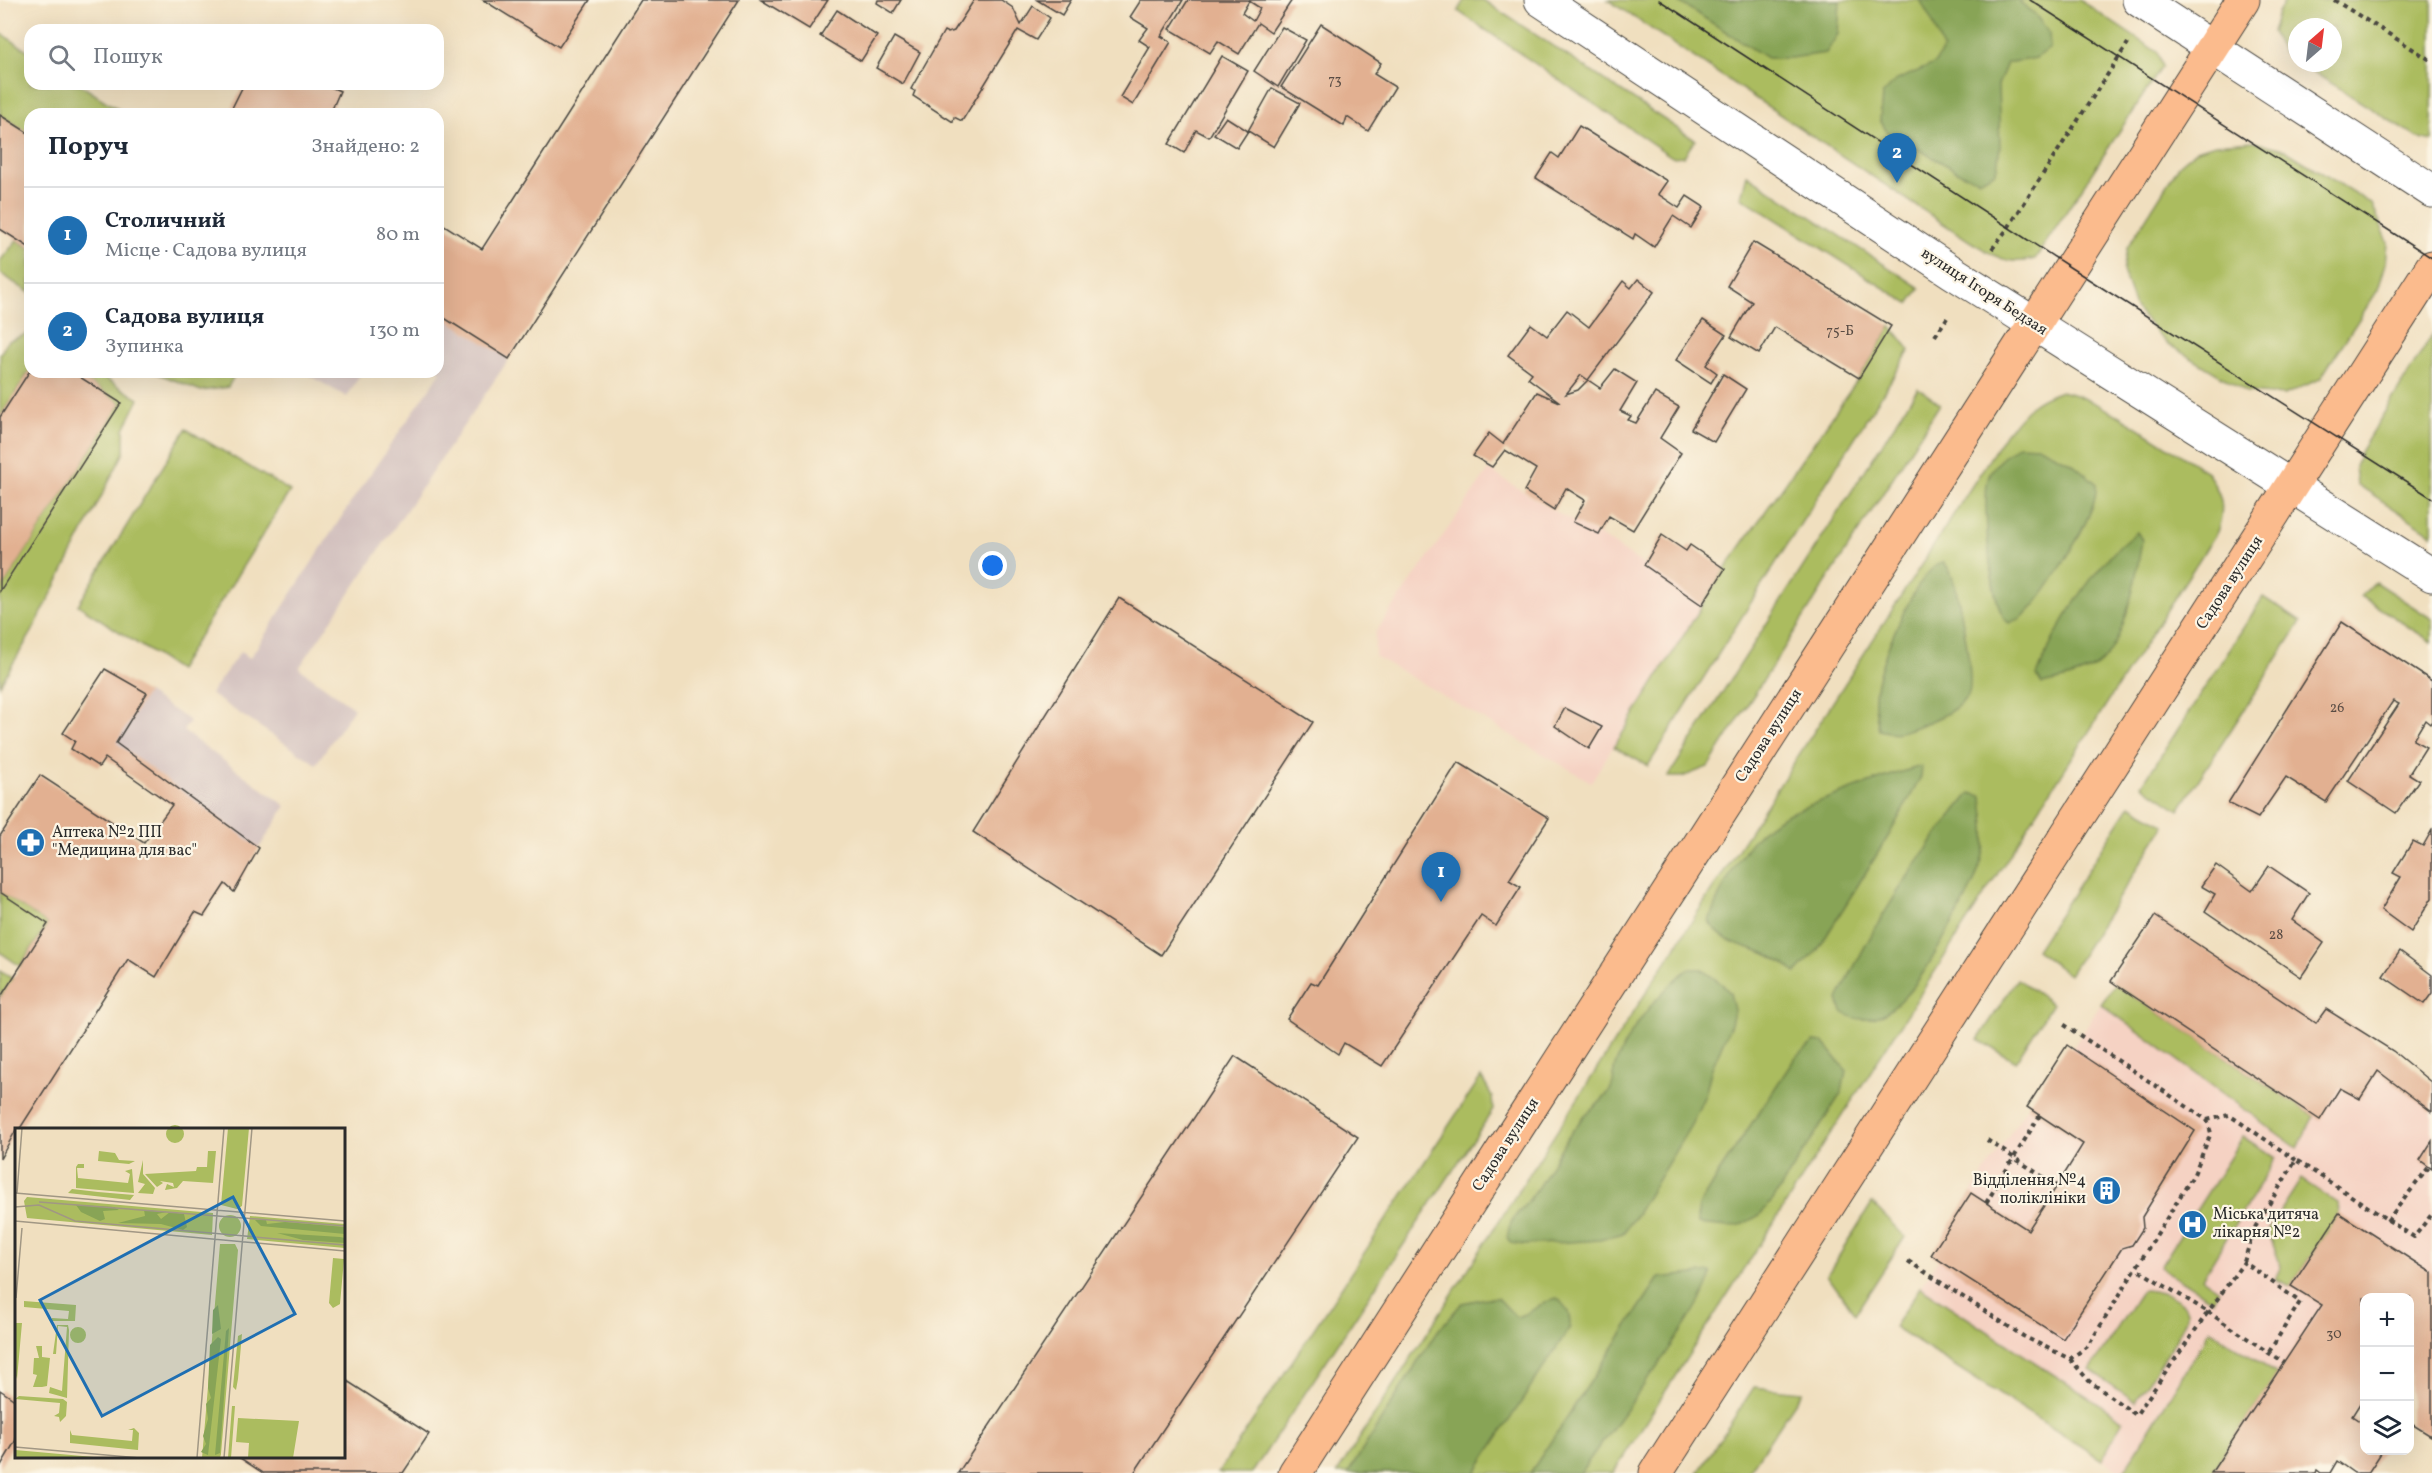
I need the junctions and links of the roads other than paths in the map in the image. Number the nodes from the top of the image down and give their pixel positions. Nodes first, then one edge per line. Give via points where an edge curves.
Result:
1 (1541, 0) edge
2 (2243, 0) edge
3 (2145, 4) edge
4 (2213, 48) junction
5 (2432, 191) edge
6 (2432, 267) edge
7 (2035, 324) junction
8 (2291, 486) junction
9 (2432, 575) edge
10 (1295, 1473) edge
11 (1656, 1473) edge

1 - 7 street, вулиця Ігоря Бедзая
2 - 4 main road, Садова вулиця
3 - 4 street
4 - 5 street
4 - 7 main road, Садова вулиця
6 - 8 main road, Садова вулиця
7 - 8 street, вулиця Ігоря Бедзая
7 - 10 main road, Садова вулиця
8 - 9 street, вулиця Ігоря Бедзая
8 - 11 main road, Садова вулиця

